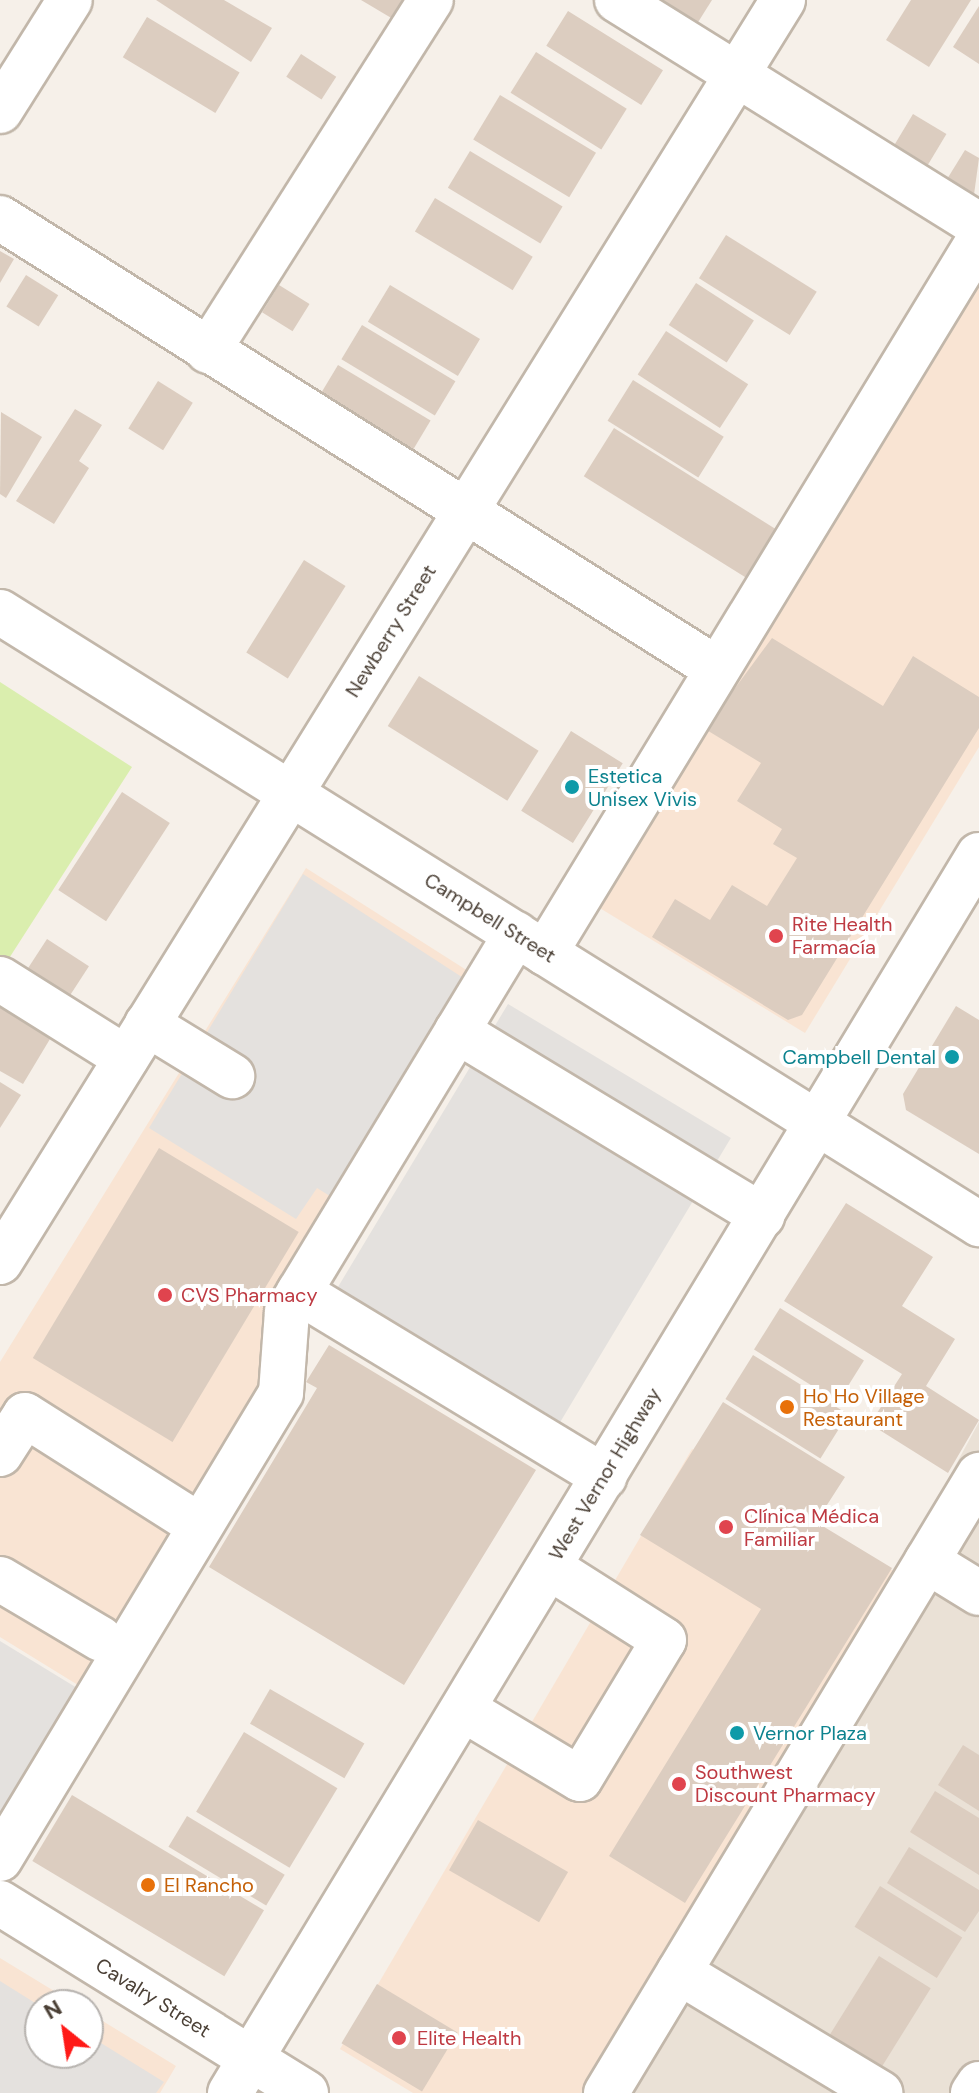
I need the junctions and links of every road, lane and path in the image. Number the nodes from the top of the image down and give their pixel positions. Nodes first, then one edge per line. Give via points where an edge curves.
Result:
1 (70, 0) edge
2 (431, 0) edge
3 (617, 0) edge
4 (783, 0) edge
5 (737, 75) junction
6 (0, 111) edge
7 (0, 218) edge
8 (979, 225) edge
9 (979, 240) edge
10 (208, 351) junction
11 (464, 514) junction
12 (0, 612) edge
13 (717, 669) junction
14 (291, 793) junction
15 (979, 855) edge
16 (530, 944) junction
17 (0, 979) edge
18 (457, 1031) junction
19 (137, 1041) junction
20 (232, 1076) dead end
21 (818, 1124) junction
22 (762, 1216) junction
23 (979, 1224) edge
24 (0, 1262) edge
25 (299, 1292) junction
26 (0, 1454) edge
27 (979, 1475) edge
28 (604, 1477) junction
29 (200, 1526) junction
30 (927, 1561) junction
31 (549, 1567) junction
32 (0, 1579) edge
33 (979, 1593) edge
34 (101, 1639) dead end
35 (463, 1709) junction
36 (0, 1859) edge
37 (0, 1903) edge
38 (679, 1972) junction
39 (240, 2076) edge
40 (979, 2084) edge
41 (306, 2093) edge
42 (606, 2093) edge
43 (880, 2093) edge
44 (973, 2093) edge

1 - 6 street
2 - 10 street
3 - 5 street
4 - 5 street, Newberry Street
5 - 8 street
5 - 11 street, Newberry Street
7 - 10 street
9 - 13 street
10 - 11 street
11 - 13 street
11 - 14 street, Newberry Street
12 - 14 street, Campbell Street
13 - 16 street
14 - 16 street, Campbell Street
14 - 19 street, Newberry Street
15 - 21 street, West Vernor Highway
16 - 18 street
16 - 21 street, Campbell Street
17 - 19 street
18 - 22 street
18 - 25 street
19 - 20 street
19 - 24 street, Newberry Street
21 - 22 street, West Vernor Highway
21 - 23 street, Campbell Street
22 - 28 street, West Vernor Highway
25 - 28 street
25 - 29 street via 287,1312 286,1384
26 - 29 street via 25,1415
27 - 30 street
28 - 31 street, West Vernor Highway
29 - 36 street
30 - 33 street
30 - 38 street
31 - 35 street, West Vernor Highway
31 - 35 street via 664,1640 580,1779
32 - 34 street
35 - 39 street, West Vernor Highway
37 - 39 street, Cavalry Street
38 - 42 street
38 - 43 street
39 - 41 street, Cavalry Street
40 - 44 street

